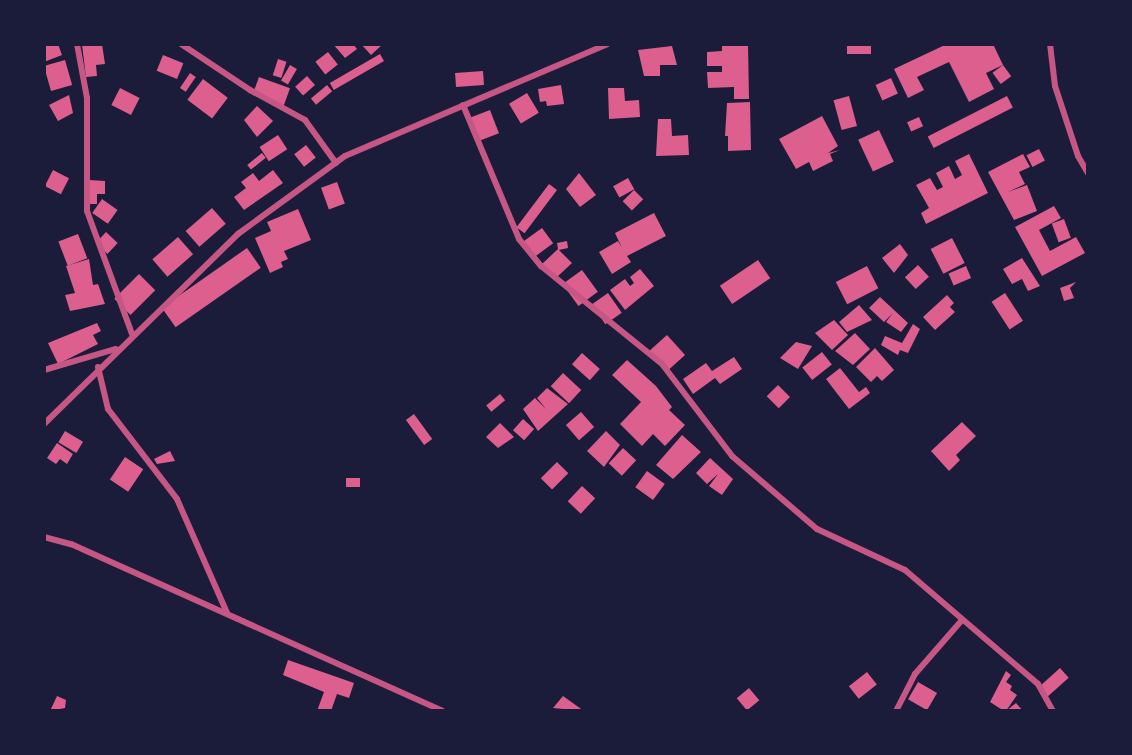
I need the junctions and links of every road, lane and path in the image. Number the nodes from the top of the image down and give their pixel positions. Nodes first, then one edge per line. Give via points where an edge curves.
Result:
1 (77, 44) edge
2 (181, 44) edge
3 (607, 44) edge
4 (1050, 44) edge
5 (463, 105) junction
6 (336, 163) junction
7 (1088, 173) edge
8 (132, 334) junction
9 (116, 349) junction
10 (98, 368) junction
11 (44, 370) edge
12 (44, 424) edge
13 (44, 537) edge
14 (226, 613) junction
15 (961, 621) junction
16 (442, 711) edge
17 (896, 711) edge
18 (1053, 711) edge

1 - 8 street via 87,98 87,211
2 - 6 street via 305,120
3 - 5 street
4 - 7 street via 1055,86
5 - 6 street
5 - 15 street via 519,239 541,266 662,364 732,456 817,529 905,570
6 - 8 street via 238,234
8 - 9 street
9 - 10 street
9 - 11 street
10 - 12 street
10 - 14 street via 108,409 163,475 184,510
13 - 14 street via 71,544
14 - 16 street
15 - 17 street via 915,674
15 - 18 street via 1038,684

